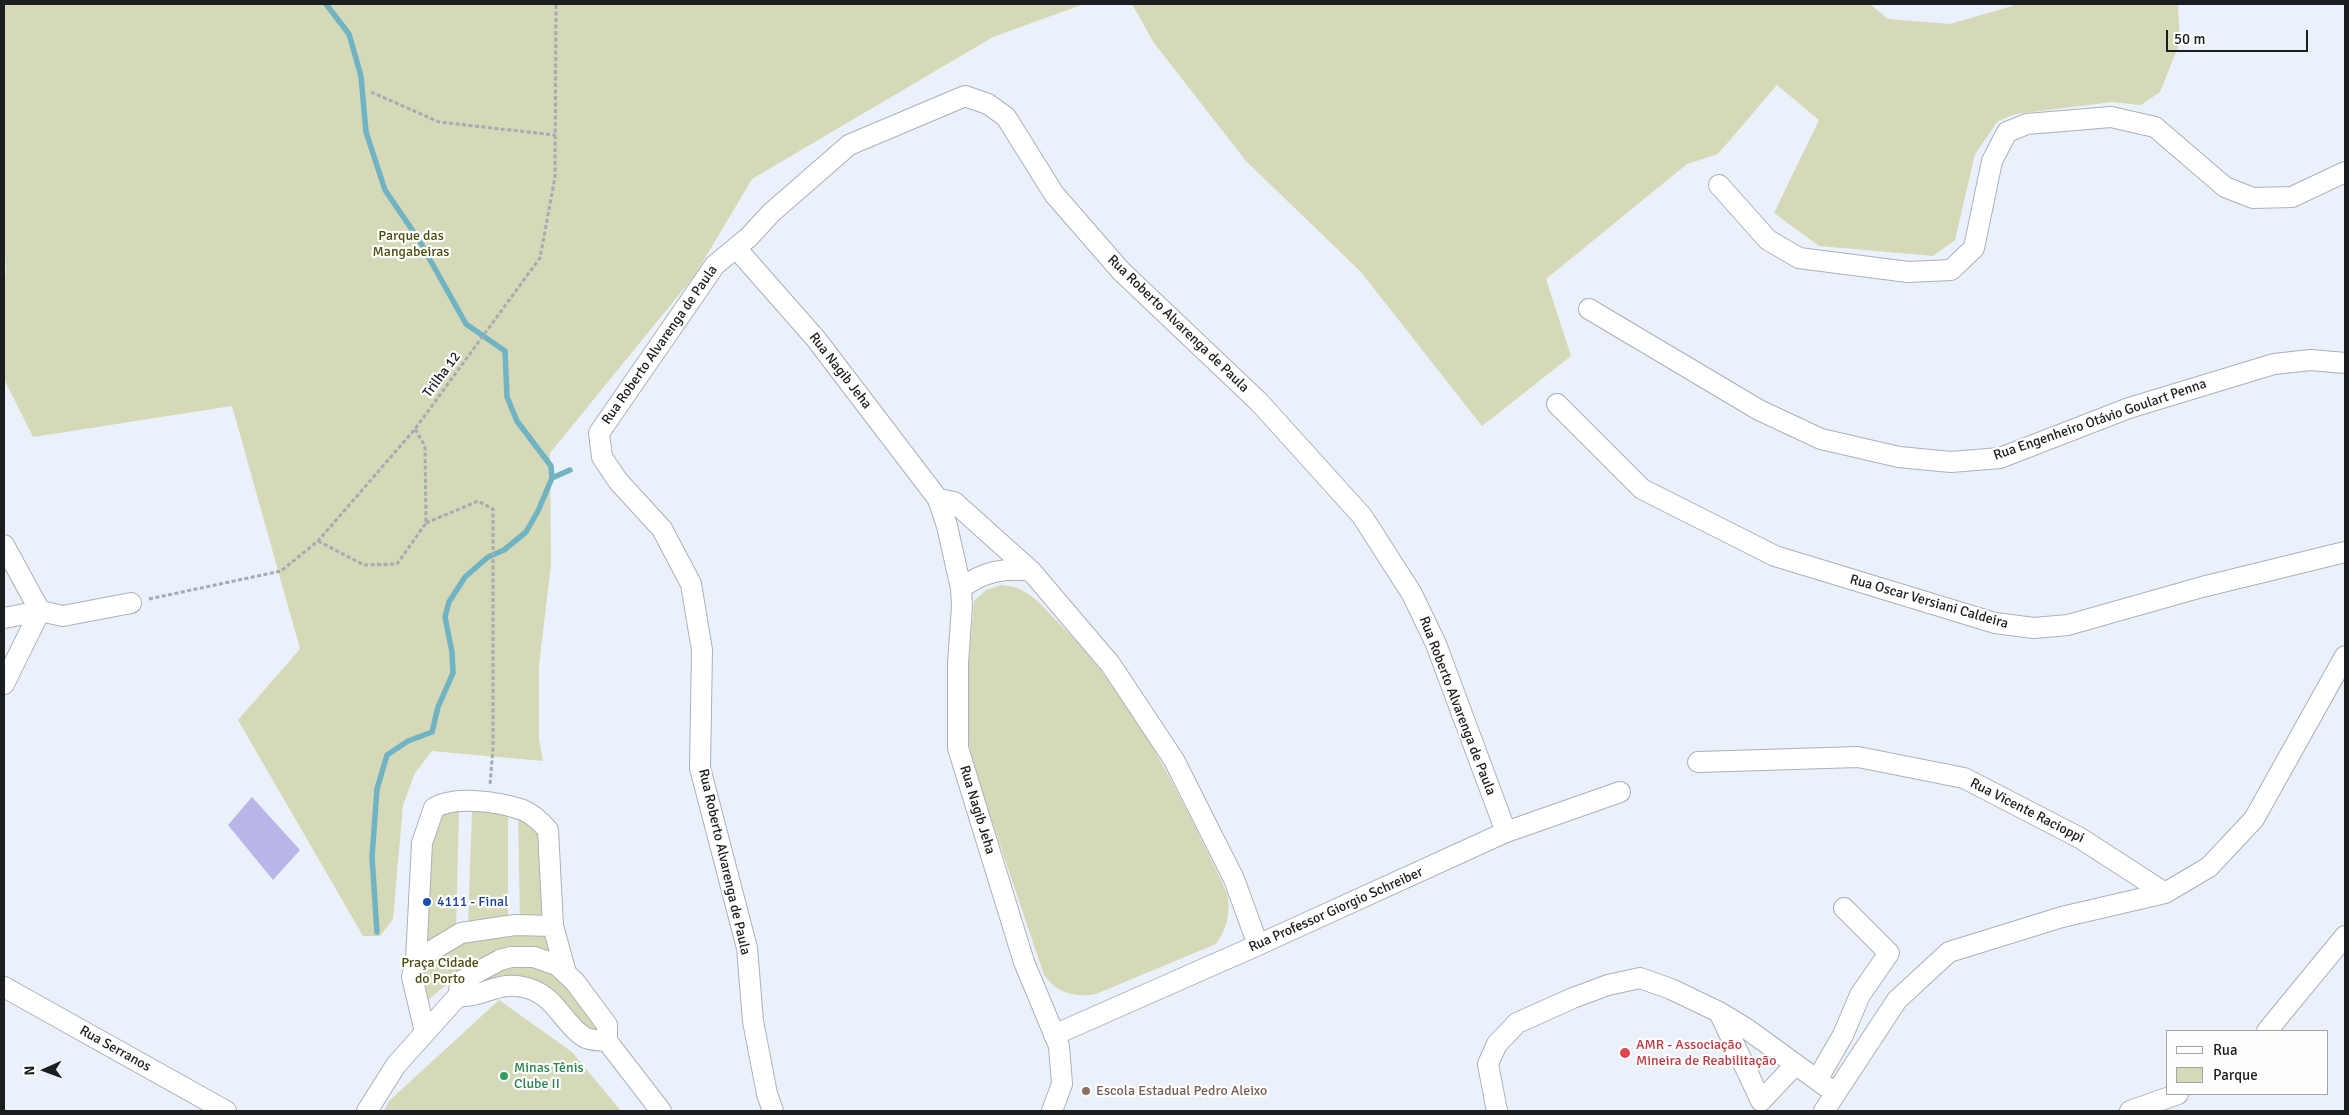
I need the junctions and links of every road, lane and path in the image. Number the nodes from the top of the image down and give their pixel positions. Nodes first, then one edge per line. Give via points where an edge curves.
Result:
1 (556, 4) edge
2 (371, 92) dead end
3 (555, 134) junction
4 (2345, 172) edge
5 (1719, 185) dead end
6 (736, 248) junction
7 (1589, 309) dead end
8 (2345, 363) edge
9 (1557, 404) dead end
10 (415, 430) junction
11 (938, 500) junction
12 (426, 523) junction
13 (318, 541) junction
14 (4, 545) edge
15 (2345, 552) edge
16 (1031, 571) junction
17 (961, 588) junction
18 (131, 603) joint
19 (40, 611) junction
20 (4, 618) edge
21 (2345, 656) edge
22 (4, 684) edge
23 (1698, 762) dead end
24 (1620, 792) dead end
25 (489, 803) junction
26 (1506, 832) junction
27 (2164, 893) junction
28 (1844, 908) dead end
29 (553, 926) junction
30 (2345, 936) edge
31 (1258, 945) junction
32 (416, 960) junction
33 (566, 973) junction
34 (4, 986) edge
35 (458, 996) junction
36 (1719, 1012) junction
37 (2268, 1030) edge
38 (424, 1032) junction
39 (1054, 1035) junction
40 (607, 1041) junction
41 (1795, 1065) junction
42 (1817, 1080) junction
43 (1836, 1093) junction
44 (2175, 1095) edge
45 (2187, 1095) edge
46 (226, 1111) edge
47 (367, 1111) edge
48 (661, 1111) edge
49 (773, 1111) edge
50 (1052, 1111) edge
51 (1497, 1111) edge
52 (1824, 1111) edge
53 (2130, 1111) edge
54 (2179, 1111) edge

1 - 3 path, Trilha 12
2 - 3 path via 439,122
3 - 10 path, Trilha 12 via 555,177 540,258
4 - 5 street via 2292,197 2253,198 2225,187 2155,127 2111,116 2027,124 2007,132 1992,161 1974,248 1951,270 1908,272 1799,258 1768,240
6 - 11 street, Rua Nagib Jeha via 816,339
6 - 26 street, Rua Roberto Alvarenga de Paula via 849,145 965,96 988,104 1006,117 1054,194 1121,271 1259,402 1362,516 1412,594 1436,644
6 - 49 street, Rua Roberto Alvarenga de Paula via 715,265 599,434 602,457 618,481 662,529 691,584 702,650 700,768 747,948 753,1021
7 - 8 street, Rua Engenheiro Otávio Goulart Penna via 1759,410 1822,439 1899,457 1950,462 2000,458 2129,408 2274,364 2311,360
9 - 15 street, Rua Oscar Versiani Caldeira via 1642,489 1766,551 1995,623 2034,628 2068,624
10 - 12 path via 426,446
10 - 13 path, Trilha 12
11 - 16 street via 954,502
11 - 17 street, Rua Nagib Jeha
12 - 13 path via 397,564 364,565
12 - 25 path via 478,502 493,509 493,748
13 - 18 path, Trilha 12 via 281,571
14 - 19 street
16 - 17 street via 995,571
16 - 31 street via 1111,665 1174,760 1234,879
17 - 39 street, Rua Nagib Jeha via 958,748 1024,962
18 - 19 street via 63,616
19 - 20 street
19 - 22 street
21 - 27 street via 2254,819 2209,867
23 - 27 street, Rua Vicente Racioppi via 1858,757 1964,778 2080,838
24 - 26 street, Rua Professor Giorgio Schreiber
25 - 29 street via 524,810 548,830
25 - 32 street via 443,802 434,808 422,843
26 - 31 street, Rua Professor Giorgio Schreiber
27 - 43 street via 2062,918 1949,952 1897,1000
28 - 42 street via 1889,953 1860,995
29 - 32 street via 515,925 461,933
29 - 33 street
30 - 37 street
31 - 39 street, Rua Professor Giorgio Schreiber
32 - 38 street via 412,978
33 - 35 street via 546,960 511,957 461,981
33 - 40 street via 607,1025
34 - 46 street, Rua Serranos
35 - 38 street
35 - 40 street via 471,997 488,989 507,986 533,990 545,996 585,1038
36 - 41 street via 1748,1029
36 - 41 street via 1761,1101
36 - 51 street via 1640,978 1573,998 1518,1023 1497,1044 1488,1064
38 - 47 street via 396,1065
39 - 50 street, Rua Nagib Jeha via 1059,1046 1062,1084
40 - 48 street
41 - 42 street
42 - 43 street
43 - 52 street
44 - 53 street
45 - 54 street

